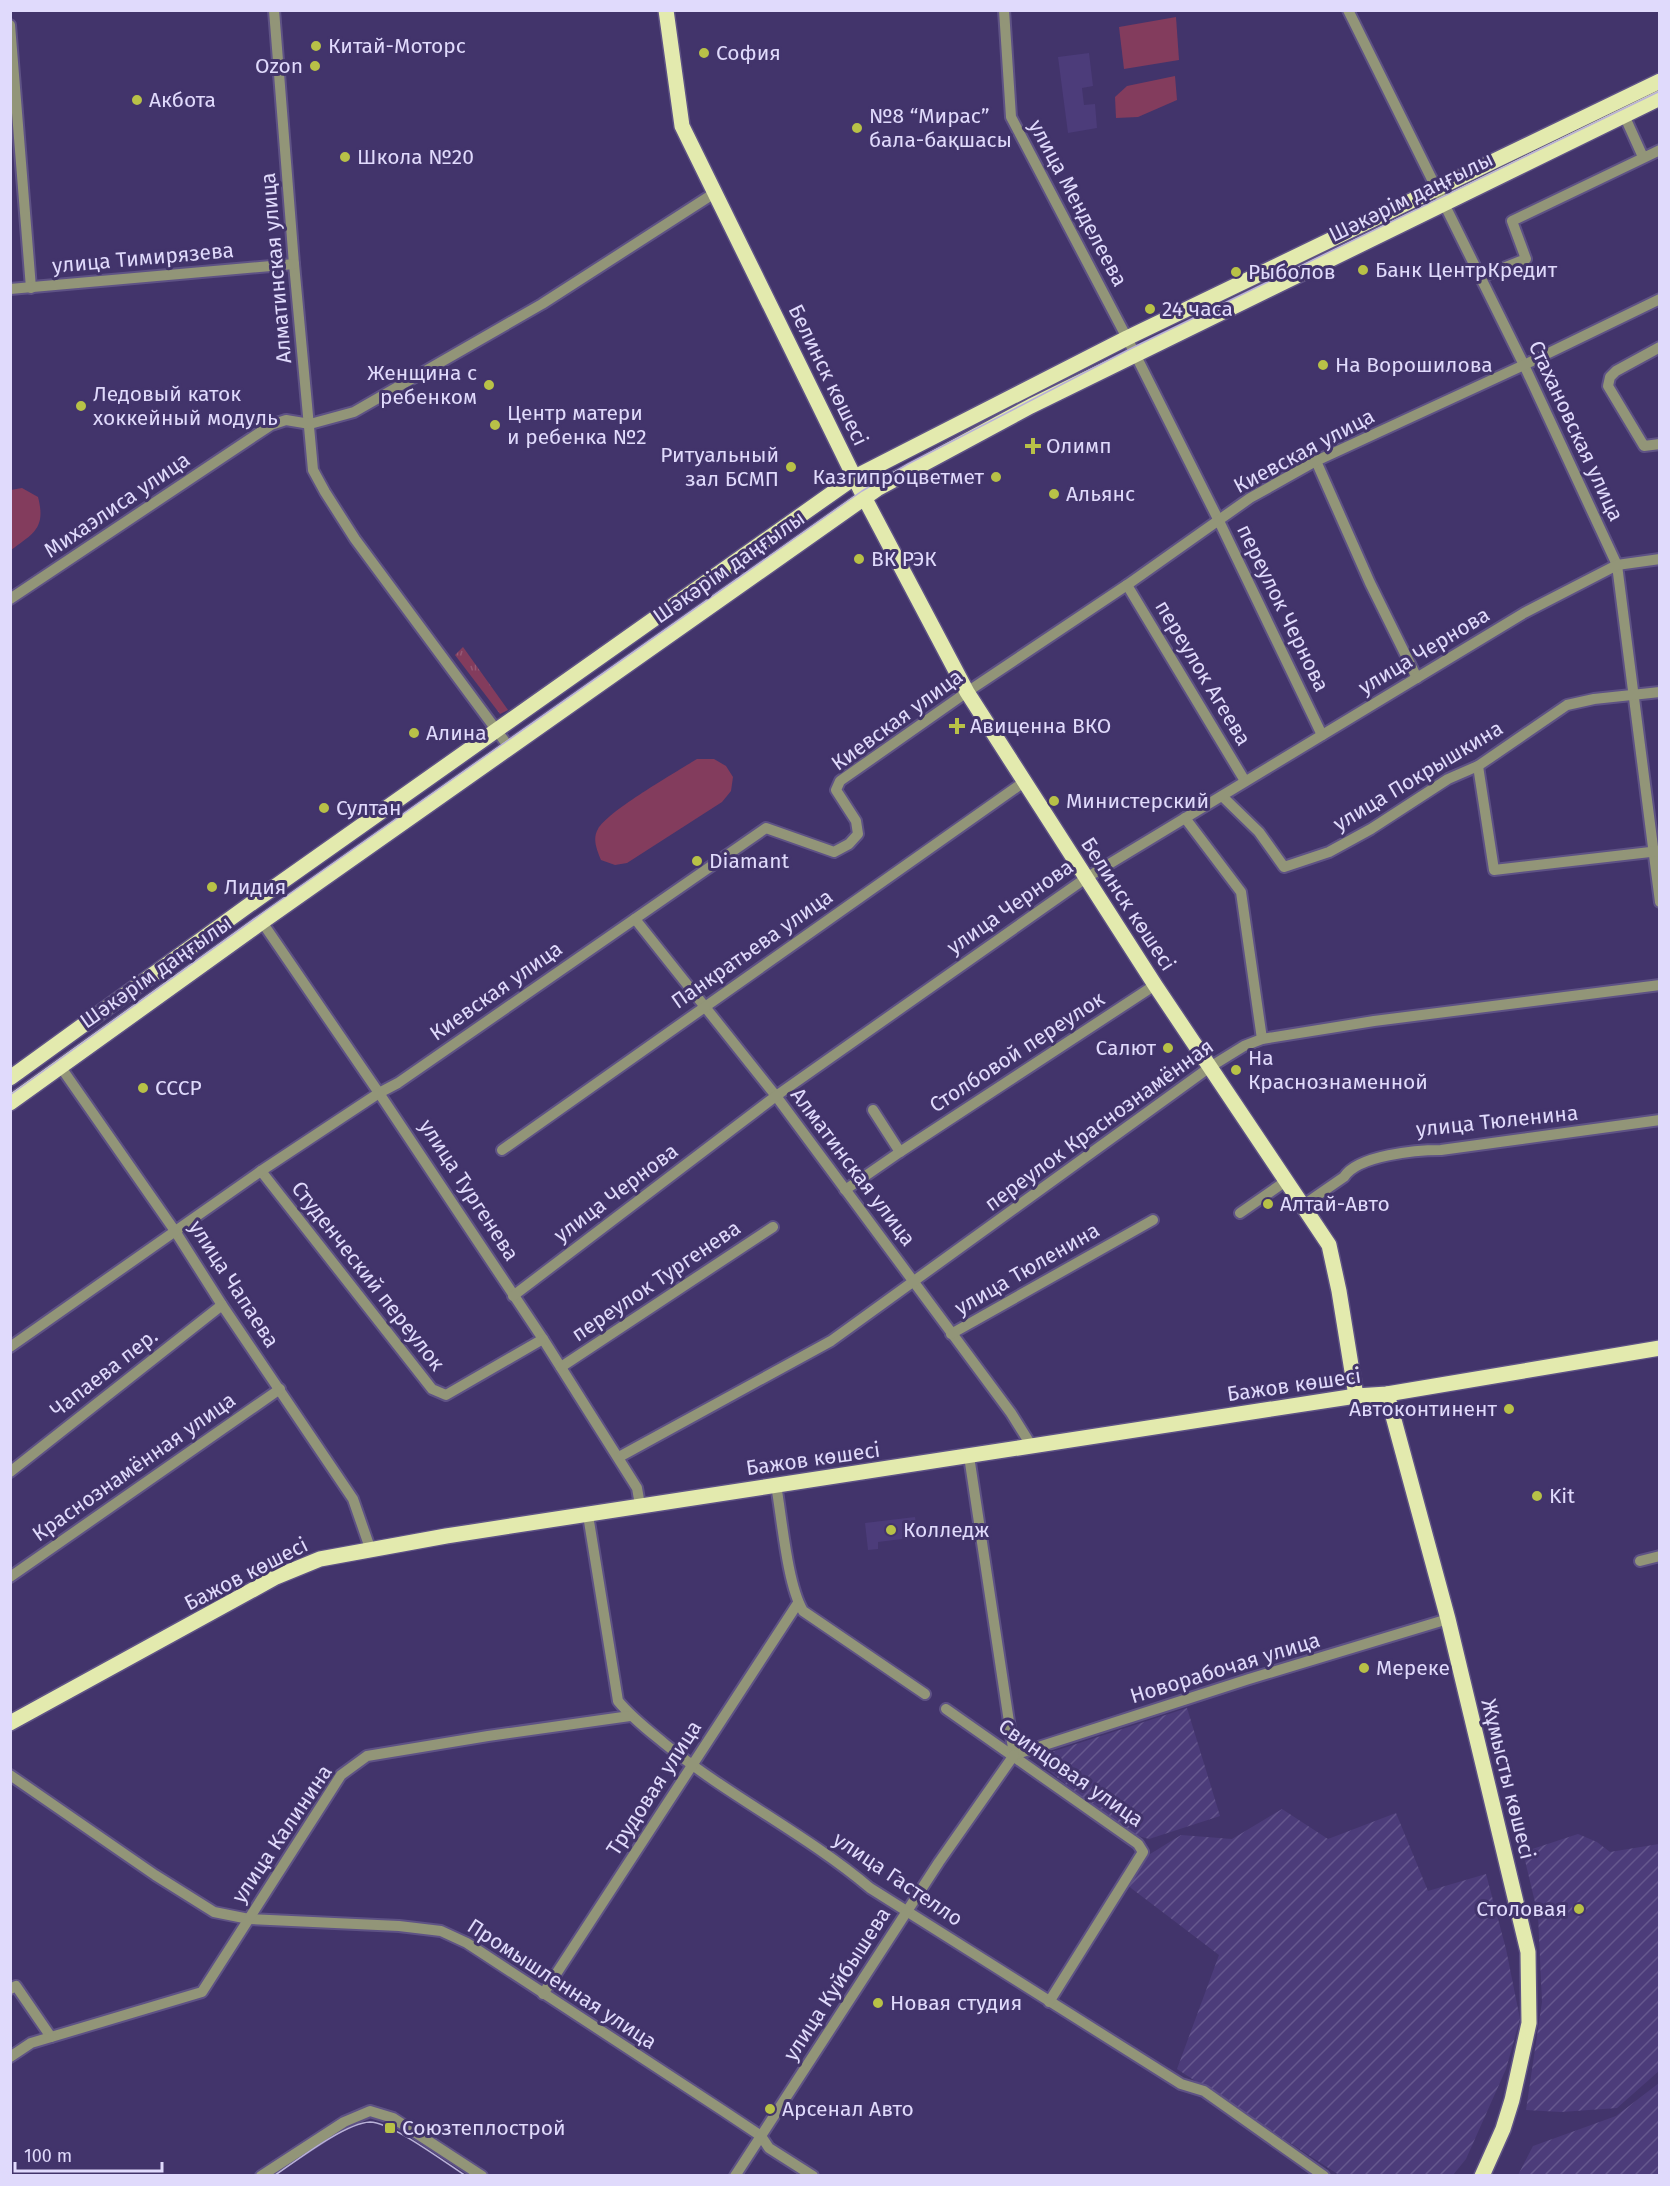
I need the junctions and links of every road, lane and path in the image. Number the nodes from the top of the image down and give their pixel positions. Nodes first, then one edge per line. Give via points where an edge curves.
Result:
1 (274, 10) edge
2 (666, 10) edge
3 (1004, 10) edge
4 (1348, 10) edge
5 (10, 25) edge
6 (1659, 81) edge
7 (1659, 98) edge
8 (1624, 115) junction
9 (1659, 150) edge
10 (1643, 157) junction
11 (1437, 188) junction
12 (713, 194) junction
13 (1445, 204) junction
14 (294, 264) junction
15 (1481, 277) junction
16 (31, 288) junction
17 (10, 289) edge
18 (1659, 298) edge
19 (1127, 338) junction
20 (1659, 347) edge
21 (1135, 355) junction
22 (1524, 365) junction
23 (310, 424) junction
24 (1659, 444) edge
25 (1316, 461) junction
26 (855, 477) junction
27 (864, 496) junction
28 (1219, 520) junction
29 (1659, 559) edge
30 (1617, 565) junction
31 (1127, 585) junction
32 (10, 599) edge
33 (1417, 678) junction
34 (967, 692) junction
35 (1659, 692) edge
36 (1634, 696) junction
37 (497, 730) junction
38 (1322, 735) junction
39 (509, 747) junction
40 (1478, 766) junction
41 (1245, 781) junction
42 (1024, 782) junction
43 (1222, 796) junction
44 (1185, 818) junction
45 (1656, 851) edge
46 (1086, 878) junction
47 (1659, 902) edge
48 (249, 905) junction
49 (635, 919) junction
50 (262, 922) junction
51 (1155, 985) junction
52 (1659, 985) edge
53 (704, 1007) junction
54 (1262, 1039) junction
55 (47, 1051) junction
56 (60, 1066) junction
57 (1210, 1067) junction
58 (10, 1078) edge
59 (380, 1093) junction
60 (776, 1096) junction
61 (10, 1103) edge
62 (873, 1110) dead end
63 (1659, 1120) edge
64 (502, 1150) dead end
65 (900, 1152) junction
66 (261, 1171) junction
67 (1286, 1181) junction
68 (845, 1190) junction
69 (1302, 1206) junction
70 (1240, 1213) dead end
71 (1153, 1220) dead end
72 (773, 1227) dead end
73 (175, 1231) junction
74 (915, 1282) junction
75 (513, 1296) junction
76 (222, 1305) junction
77 (951, 1334) junction
78 (543, 1339) junction
79 (10, 1347) edge
80 (1659, 1348) edge
81 (561, 1367) junction
82 (280, 1389) junction
83 (1387, 1394) junction
84 (1356, 1396) junction
85 (1031, 1445) junction
86 (969, 1456) junction
87 (619, 1457) junction
88 (10, 1472) edge
89 (776, 1485) junction
90 (640, 1505) junction
91 (588, 1515) junction
92 (370, 1548) junction
93 (1659, 1556) edge
94 (1640, 1561) dead end
95 (10, 1577) edge
96 (798, 1603) junction
97 (1448, 1619) junction
98 (925, 1694) dead end
99 (946, 1709) dead end
100 (630, 1716) junction
101 (12, 1719) edge
102 (1014, 1755) junction
103 (692, 1766) junction
104 (10, 1774) edge
105 (908, 1912) junction
106 (249, 1919) junction
107 (10, 1989) edge
108 (543, 1994) junction
109 (1049, 2002) junction
110 (51, 2037) junction
111 (10, 2057) edge
112 (761, 2136) junction
113 (261, 2175) edge
114 (482, 2175) edge
115 (735, 2175) edge
116 (813, 2175) edge
117 (1324, 2175) edge
118 (1482, 2175) edge

1 - 14 street, Алматинская улица
2 - 12 main road, Белинск көшесі via 682,126
3 - 19 street, улица Менделеева via 1011,117
4 - 11 street, Стахановская улица
5 - 16 street, улица Тимирязева
6 - 11 main road, Шәкәрім даңғылы
7 - 8 main road, Шәкәрім даңғылы
8 - 10 street
8 - 13 main road, Шәкәрім даңғылы
9 - 10 street
10 - 15 street via 1512,221 1526,259
11 - 13 street, Стахановская улица
11 - 19 main road, Шәкәрім даңғылы
12 - 23 street, Михаэлиса улица via 542,304 354,412
12 - 26 main road, Белинск көшесі
13 - 15 street, Стахановская улица
13 - 21 main road, Шәкәрім даңғылы
14 - 16 street, улица Тимирязева
14 - 23 street, Алматинская улица
15 - 22 street, Стахановская улица
16 - 17 street, улица Тимирязева
18 - 22 street, Киевская улица
19 - 21 street, переулок Чернова
19 - 26 main road, Шәкәрім даңғылы
20 - 24 street via 1616,371 1608,386 1644,446
21 - 27 main road, Шәкәрім даңғылы
21 - 28 street, переулок Чернова
22 - 25 street, Киевская улица
22 - 30 street, Стахановская улица
23 - 32 street, Михаэлиса улица via 286,420 271,425
23 - 37 street, Алматинская улица via 314,470 325,492 354,539
25 - 28 street, Киевская улица
25 - 33 street
26 - 27 main road, Белинск көшесі
26 - 37 main road, Шәкәрім даңғылы
27 - 34 main road, Белинск көшесі
27 - 39 main road, Шәкәрім даңғылы
28 - 31 street, Киевская улица
28 - 38 street, переулок Чернова
29 - 30 street, улица Чернова
30 - 33 street, улица Чернова via 1524,613
30 - 36 street, Стахановская улица
31 - 34 street, Киевская улица
31 - 41 street, переулок Агеева
33 - 38 street, улица Чернова
34 - 42 main road, Белинск көшесі
34 - 49 street, Киевская улица via 840,781 837,790 856,821 858,834 849,844 834,852 766,828
35 - 36 street, улица Покрышкина
36 - 40 street, улица Покрышкина via 1567,705
36 - 45 street, Стахановская улица
37 - 39 street, Алматинская улица
37 - 48 main road, Шәкәрім даңғылы
38 - 41 street, улица Чернова
39 - 50 main road, Шәкәрім даңғылы
40 - 43 street, улица Покрышкина via 1448,779 1329,852 1284,867 1259,832
40 - 45 street via 1494,870
41 - 43 street, улица Чернова
42 - 46 main road, Белинск көшесі
42 - 53 street, Панкратьева улица
43 - 44 street, улица Чернова
44 - 46 street, улица Чернова
44 - 54 street via 1241,892
45 - 47 street, Стахановская улица
46 - 51 main road, Белинск көшесі
46 - 60 street, улица Чернова
48 - 50 main road, улица Тургенева
48 - 55 main road, Шәкәрім даңғылы
49 - 53 street, Алматинская улица
49 - 59 street, Киевская улица
50 - 56 main road, Шәкәрім даңғылы
50 - 59 street, улица Тургенева
51 - 57 main road, Белинск көшесі
51 - 65 street, Столбовой переулок
52 - 54 street, переулок Краснознамённая
53 - 60 street, Алматинская улица
53 - 64 street, Панкратьева улица
54 - 57 street, переулок Краснознамённая
55 - 56 main road, улица Чапаева
55 - 58 main road, Шәкәрім даңғылы
56 - 61 main road, Шәкәрім даңғылы
56 - 73 street, улица Чапаева
57 - 67 main road, Белинск көшесі
57 - 74 street, переулок Краснознамённая
59 - 66 street, Киевская улица
59 - 75 street, улица Тургенева
60 - 68 street, Алматинская улица
60 - 75 street, улица Чернова
62 - 65 street
63 - 69 street, улица Тюленина via 1376,1158 1347,1171
65 - 68 street, Столбовой переулок
66 - 73 street, Киевская улица
66 - 78 street, Студенческий переулок via 432,1389 447,1395
67 - 69 main road, Белинск көшесі
67 - 70 street
68 - 74 street, Алматинская улица
69 - 84 main road, Белинск көшесі via 1329,1245
71 - 77 street, улица Тюленина
72 - 81 street, переулок Тургенева
73 - 76 street, улица Чапаева
73 - 79 street, Киевская улица
74 - 77 street, Алматинская улица
74 - 87 street, переулок Краснознамённая via 831,1341
75 - 78 street, улица Тургенева
76 - 82 street, улица Чапаева
76 - 88 street, Чапаева пер.
77 - 85 street, Алматинская улица
78 - 81 street, улица Тургенева
80 - 83 main road, Бажов көшесі
81 - 87 street, улица Тургенева
82 - 92 street, улица Чапаева via 353,1499
82 - 95 street, Краснознамённая улица
83 - 84 main road, Бажов көшесі
83 - 97 main road, Жұмысты көшесі
84 - 85 main road, Бажов көшесі
85 - 86 main road, Бажов көшесі
86 - 89 main road, Бажов көшесі
86 - 102 street
87 - 90 street, улица Тургенева via 637,1488
89 - 90 main road, Бажов көшесі
89 - 96 street
90 - 91 main road, Бажов көшесі
91 - 92 main road, Бажов көшесі
91 - 100 street, улица Гастелло via 618,1701
92 - 101 main road, Бажов көшесі via 320,1559 276,1577
93 - 94 street
96 - 98 street via 803,1611
96 - 103 street, Трудовая улица
97 - 102 street, Новорабочая улица
97 - 118 main road, Жұмысты көшесі via 1528,1952 1529,2023 1512,2100
99 - 102 street, Свинцовая улица
100 - 103 street, улица Гастелло
100 - 106 street, улица Калинина via 367,1756 341,1775
102 - 105 street, улица Куйбышева
102 - 109 street, Свинцовая улица via 1138,1844 1143,1852
103 - 105 street, улица Гастелло via 838,1861
103 - 108 street, Трудовая улица
104 - 106 street, Промышленная улица via 204,1906
105 - 109 street, улица Гастелло
105 - 112 street, улица Куйбышева
106 - 108 street, Промышленная улица via 441,1931 467,1943
106 - 110 street, улица Калинина via 202,1992
107 - 110 street via 16,1986
108 - 112 street, Промышленная улица
109 - 117 street, улица Гастелло via 1181,2084 1204,2091
110 - 111 street, улица Калинина via 31,2043
112 - 115 street, улица Куйбышева
112 - 116 street, Промышленная улица via 769,2148
113 - 114 street via 344,2122 370,2111 393,2118

